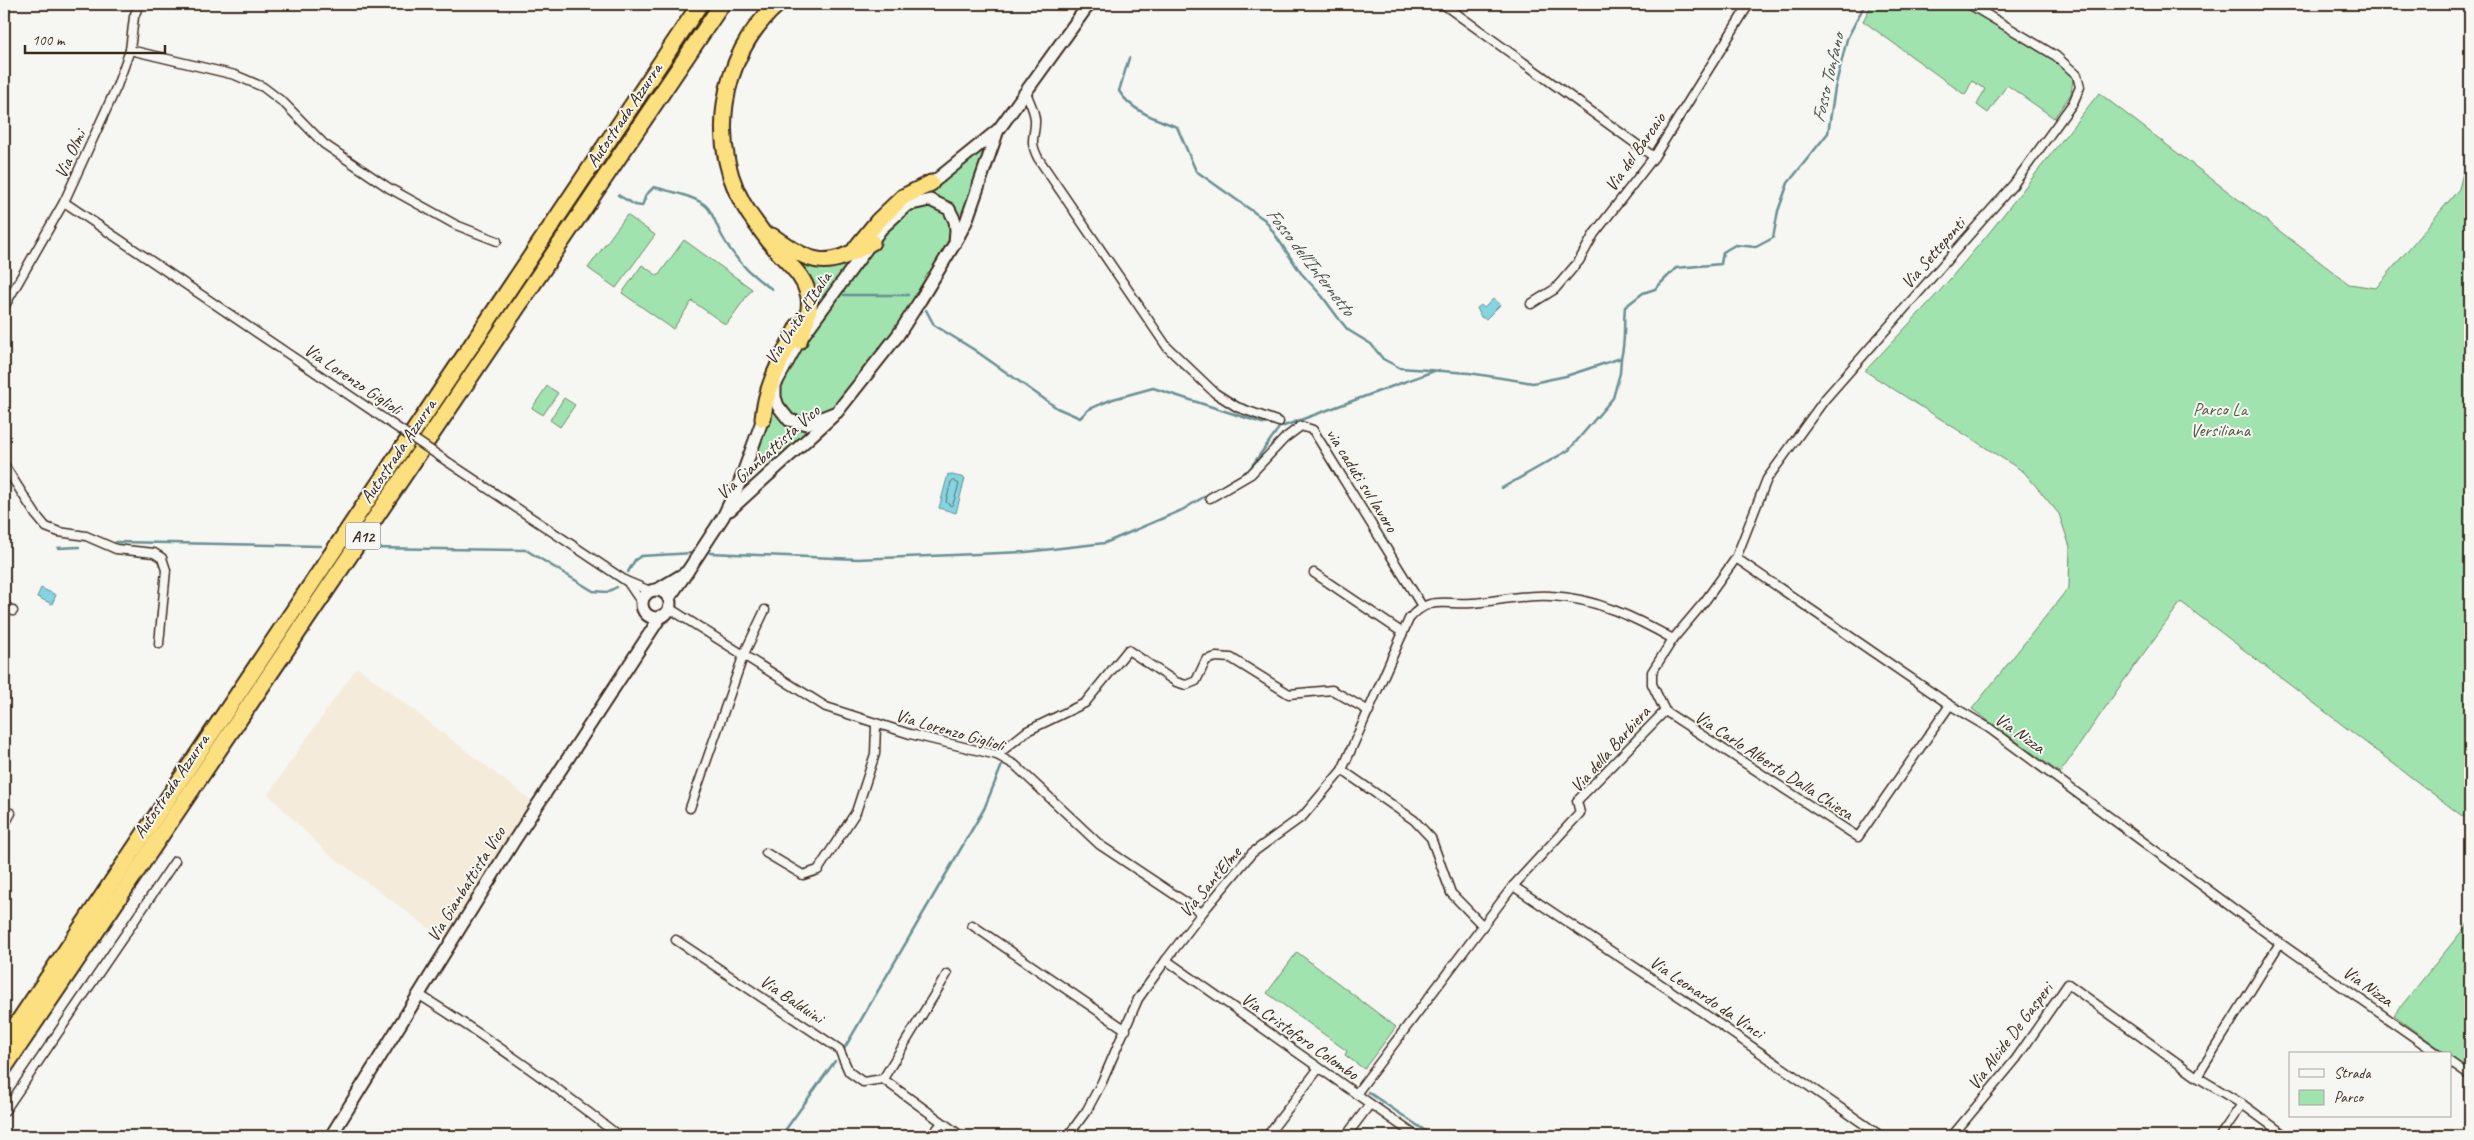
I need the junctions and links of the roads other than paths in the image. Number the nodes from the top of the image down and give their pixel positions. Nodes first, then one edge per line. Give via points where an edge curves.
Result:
1 (139, 4) edge
2 (700, 4) edge
3 (722, 4) edge
4 (778, 4) edge
5 (1090, 4) edge
6 (1443, 4) edge
7 (1748, 4) edge
8 (1968, 4) edge
9 (130, 50) junction
10 (1026, 92) junction
11 (999, 129) junction
12 (1654, 157) junction
13 (931, 183) junction
14 (64, 202) junction
15 (906, 205) junction
16 (761, 228) junction
17 (497, 241) dead end
18 (872, 242) junction
19 (955, 243) junction
20 (851, 254) junction
21 (1531, 304) dead end
22 (4, 307) edge
23 (799, 341) junction
24 (775, 385) junction
25 (837, 412) junction
26 (763, 419) junction
27 (1279, 422) dead end
28 (4, 465) edge
29 (1210, 498) dead end
30 (723, 517) junction
31 (1736, 558) junction
32 (687, 572) junction
33 (1314, 573) dead end
34 (626, 581) junction
35 (653, 591) junction
36 (642, 603) junction
37 (4, 605) edge
38 (1420, 607) junction
39 (666, 608) junction
40 (13, 610) dead end
41 (766, 610) dead end
42 (648, 614) junction
43 (1403, 633) junction
44 (1673, 639) junction
45 (159, 644) dead end
46 (636, 654) junction
47 (744, 654) junction
48 (1950, 705) junction
49 (1369, 711) junction
50 (1665, 711) junction
51 (876, 725) junction
52 (997, 755) junction
53 (1342, 770) junction
54 (690, 808) dead end
55 (11, 812) dead end
56 (4, 826) edge
57 (766, 853) dead end
58 (176, 861) dead end
59 (1513, 886) junction
60 (1202, 913) junction
61 (972, 925) dead end
62 (1483, 926) junction
63 (676, 940) dead end
64 (2280, 943) junction
65 (1166, 960) junction
66 (947, 974) dead end
67 (418, 994) junction
68 (1126, 1030) junction
69 (4, 1043) edge
70 (2435, 1052) edge
71 (2452, 1063) edge
72 (4, 1068) edge
73 (1319, 1068) junction
74 (2470, 1076) edge
75 (2198, 1077) junction
76 (882, 1079) junction
77 (1356, 1094) junction
78 (1370, 1104) junction
79 (2242, 1104) junction
80 (4, 1112) edge
81 (942, 1123) junction
82 (331, 1136) edge
83 (619, 1136) edge
84 (931, 1136) edge
85 (961, 1136) edge
86 (1068, 1136) edge
87 (1267, 1136) edge
88 (1346, 1136) edge
89 (1416, 1136) edge
90 (1881, 1136) edge
91 (1952, 1136) edge
92 (2220, 1136) edge
93 (2286, 1136) edge

1 - 9 street, Via Olmi
2 - 69 highway, Autostrada Azzurra / A12
3 - 72 highway, Autostrada Azzurra / A12
4 - 16 highway via 751,35 736,64 727,93 723,124 730,173 742,201
5 - 10 main road, Via Unità d'Italia
6 - 12 street
7 - 12 street, Via del Barcaio
8 - 31 street, Via Setteponti via 2056,56 2077,75 2080,87 2073,103 2013,185 1825,399 1767,479
9 - 14 street, Via Olmi
9 - 17 street via 235,75 262,87 284,103 324,144 382,184 456,225
10 - 11 main road, Via Unità d'Italia
10 - 27 street via 1035,121 1031,137 1038,158 1167,347 1215,393 1237,407
11 - 13 main road, Via Unità d'Italia
11 - 19 main road, Via Unità d'Italia via 966,222
12 - 21 street, Via del Barcaio via 1594,234 1567,277 1546,296
13 - 15 main road, Via Unità d'Italia
13 - 20 highway via 903,197
14 - 22 street, Via Olmi
14 - 34 street, Via Lorenzo Giglioli, bridge
15 - 18 main road, Via Unità d'Italia
15 - 19 main road via 930,200 945,205 955,221
16 - 20 highway via 810,259 829,262
16 - 23 highway via 800,276 809,294 810,309
16 - 26 highway via 772,254 794,278 803,306 798,325 771,382
18 - 20 highway
18 - 23 main road, Via Unità d'Italia
19 - 25 main road, Via Unità d'Italia via 898,335
23 - 24 main road, Via Unità d'Italia
24 - 25 main road, Via Unità d'Italia via 778,406 789,420 806,424
24 - 26 main road, Via Gianbattista Vico
25 - 30 main road, Via Gianbattista Vico
26 - 30 main road, Via Gianbattista Vico
28 - 45 street via 46,527 86,536 116,549 154,553 162,558 166,570
29 - 38 street, via caduti sul lavoro via 1251,474 1301,426 1313,430
30 - 32 main road, Via Gianbattista Vico
31 - 44 street, Via della Barbiera via 1706,601
31 - 48 street, Via Nizza
32 - 35 main road
32 - 39 main road, Via Gianbattista Vico
33 - 43 street
34 - 35 street, Via Lorenzo Giglioli
34 - 36 street, Via Lorenzo Giglioli
35 - 36 main road
35 - 39 main road via 664,592
36 - 42 main road
37 - 40 street
38 - 43 street, Via Sant'Elme via 1409,619
38 - 44 street via 1552,596 1591,603 1625,614
39 - 42 main road via 654,617
39 - 46 main road, Via Gianbattista Vico
39 - 47 street, Via Lorenzo Giglioli
41 - 47 street
42 - 46 main road
43 - 49 street, Via Sant'Elme
44 - 50 street, Via della Barbiera via 1652,672 1652,684
46 - 67 main road, Via Gianbattista Vico
47 - 51 street, Via Lorenzo Giglioli via 826,707
47 - 54 street
48 - 50 street, Via Carlo Alberto Dalla Chiesa via 1858,837
48 - 64 street, Via Nizza via 2046,769
49 - 52 street via 1332,690 1289,694 1232,658 1206,660 1196,681 1186,685 1176,682 1128,650 1085,703 1027,731
49 - 53 street, Via Sant'Elme
50 - 59 street, Via della Barbiera via 1578,801 1580,813
51 - 52 street, Via Lorenzo Giglioli
51 - 57 street via 875,754 856,812 818,870 803,875
52 - 60 street, Via Lorenzo Giglioli via 1015,765 1100,845
53 - 60 street, Via Sant'Elme via 1303,816 1252,853
53 - 62 street via 1414,820 1430,838 1451,893
55 - 56 street
58 - 80 street
59 - 62 street, Via della Barbiera
59 - 90 street, Via Leonardo da Vinci
60 - 65 street, Via Sant'Elme
61 - 68 street
62 - 77 street, Via della Barbiera
63 - 76 street, Via Balduini via 839,1048 849,1072 862,1082
64 - 70 street, Via Nizza
64 - 75 street
65 - 68 street, Via Sant'Elme via 1138,999
65 - 73 street, Via Cristoforo Colombo
66 - 76 street
67 - 82 main road, Via Gianbattista Vico
67 - 83 street via 492,1040
68 - 86 street, Via Sant'Elme via 1096,1095
71 - 74 street
73 - 77 street, Via Cristoforo Colombo
73 - 87 street
75 - 79 street
75 - 91 street, Via Alcide De Gasperi via 2068,984 2016,1059
76 - 81 street
77 - 78 street, Via Cristoforo Colombo
78 - 88 street
78 - 89 street, Via Cristoforo Colombo
79 - 92 street
79 - 93 street
81 - 84 street
81 - 85 street

